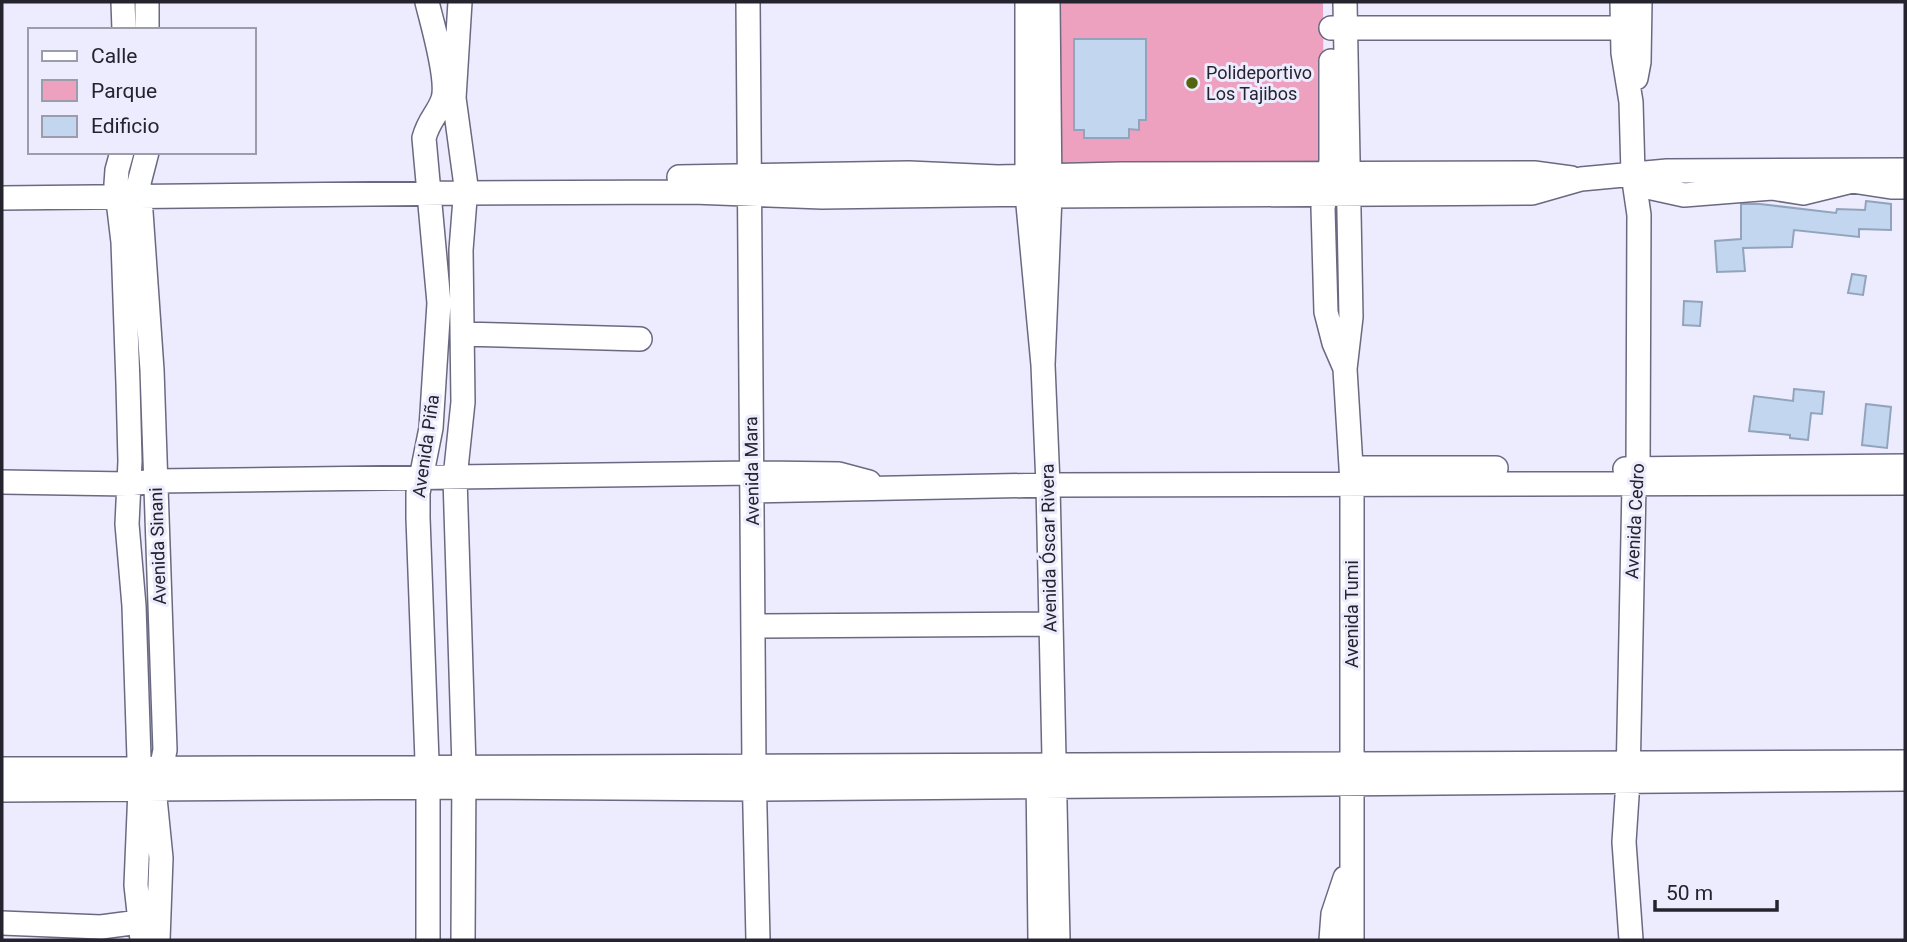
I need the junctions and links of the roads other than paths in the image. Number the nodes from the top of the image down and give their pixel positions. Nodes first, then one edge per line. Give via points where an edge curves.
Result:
1 (123, 2) edge
2 (146, 2) edge
3 (427, 2) edge
4 (460, 2) edge
5 (748, 2) edge
6 (1027, 2) edge
7 (1048, 2) edge
8 (1331, 2) edge
9 (1345, 2) edge
10 (1622, 2) edge
11 (1640, 2) edge
12 (1630, 26) junction
13 (124, 28) edge
14 (147, 28) edge
15 (1338, 28) junction
16 (121, 154) edge
17 (146, 154) edge
18 (1905, 170) edge
19 (1633, 174) junction
20 (1338, 184) junction
21 (1039, 185) junction
22 (465, 186) junction
23 (749, 186) junction
24 (2, 187) edge
25 (427, 187) junction
26 (1905, 187) edge
27 (128, 191) junction
28 (2, 198) edge
29 (463, 334) junction
30 (640, 339) dead end
31 (1905, 466) edge
32 (1352, 476) junction
33 (1636, 477) junction
34 (422, 478) junction
35 (454, 478) junction
36 (1048, 479) junction
37 (156, 481) junction
38 (2, 482) edge
39 (753, 482) junction
40 (1905, 483) edge
41 (128, 484) junction
42 (1051, 624) junction
43 (753, 626) junction
44 (1905, 762) edge
45 (2, 769) edge
46 (1628, 772) junction
47 (1352, 773) junction
48 (1046, 776) junction
49 (464, 777) junction
50 (426, 778) junction
51 (755, 778) junction
52 (149, 779) junction
53 (1905, 779) edge
54 (2, 790) edge
55 (1352, 858) junction
56 (2, 923) edge
57 (141, 931) edge
58 (158, 940) edge
59 (428, 940) edge
60 (463, 940) edge
61 (758, 940) edge
62 (1040, 940) edge
63 (1058, 940) edge
64 (1331, 940) edge
65 (1352, 940) edge
66 (1631, 940) edge

1 - 13 street
2 - 14 street
3 - 25 street, Avenida Piña via 444,79 444,97 428,123 425,138
4 - 22 street, Avenida Piña via 454,98
5 - 23 street, Avenida Mara
6 - 21 street, Avenida Óscar Rivera
7 - 21 street, Avenida Óscar Rivera
8 - 15 street, Avenida Tumi
9 - 15 street, Avenida Tumi
10 - 12 street, Avenida Cedro
11 - 12 street, Avenida Cedro
12 - 15 street
12 - 19 street, Avenida Cedro via 1639,62 1631,102
15 - 20 street, Avenida Tumi via 1331,161
16 - 27 street, Avenida Sinani via 117,170
17 - 27 street, Avenida Sinani
18 - 19 street
19 - 20 street via 1581,179 1532,193
19 - 26 street via 1643,187 1684,195 1772,188 1803,193 1852,181
19 - 33 street, Avenida Cedro via 1639,215
20 - 21 street
20 - 32 street, Avenida Tumi via 1326,312 1345,369
21 - 23 street via 822,197
21 - 36 street, Avenida Óscar Rivera
22 - 23 street via 693,192
22 - 25 street
22 - 29 street, Avenida Piña
23 - 39 street, Avenida Mara
24 - 27 street
25 - 27 street
25 - 34 street, Avenida Piña via 439,317 432,428
27 - 28 street
27 - 37 street, Avenida Sinani via 152,370
27 - 41 street, Avenida Sinani
29 - 30 street
29 - 35 street, Avenida Piña via 463,402
31 - 33 street
32 - 33 street
32 - 36 street
32 - 47 street, Avenida Tumi
33 - 40 street
33 - 46 street, Avenida Cedro
34 - 35 street
34 - 37 street
34 - 50 street, Avenida Piña via 418,518
35 - 39 street
35 - 49 street, Avenida Piña
36 - 39 street via 892,489 839,474
36 - 42 street, Avenida Óscar Rivera
37 - 41 street
37 - 52 street, Avenida Sinani via 165,750
38 - 41 street
39 - 43 street, Avenida Mara
41 - 52 street, Avenida Sinani via 127,524
42 - 43 street
42 - 48 street, Avenida Óscar Rivera via 1053,732
43 - 51 street, Avenida Mara
44 - 46 street
45 - 52 street
46 - 47 street
46 - 53 street
46 - 66 street, Avenida Cedro via 1624,842
47 - 48 street
47 - 55 street, Avenida Tumi
48 - 51 street
48 - 62 street, Avenida Óscar Rivera
48 - 63 street, Avenida Óscar Rivera
49 - 50 street
49 - 51 street
49 - 60 street, Avenida Piña
50 - 52 street
50 - 59 street, Avenida Piña
51 - 61 street, Avenida Mara
52 - 54 street
52 - 57 street, Avenida Sinani via 136,885
52 - 58 street, Avenida Sinani via 161,858
55 - 64 street, Avenida Tumi via 1333,914
55 - 65 street, Avenida Tumi
56 - 57 street

